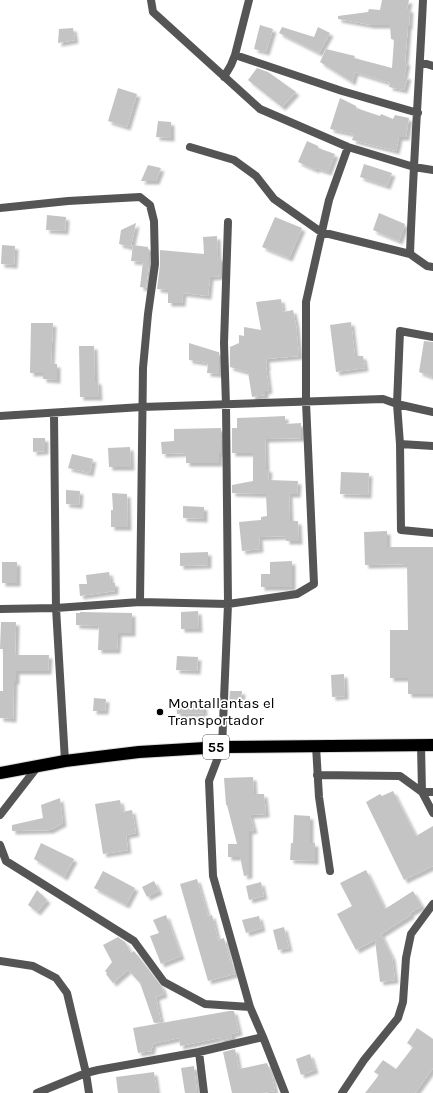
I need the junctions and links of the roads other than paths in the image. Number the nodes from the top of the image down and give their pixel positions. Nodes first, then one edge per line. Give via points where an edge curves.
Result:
1 (151, 0) edge
2 (249, 0) edge
3 (423, 0) edge
4 (235, 54) junction
5 (420, 62) junction
6 (433, 66) edge
7 (224, 77) junction
8 (418, 113) junction
9 (190, 147) dead end
10 (348, 147) junction
11 (414, 167) junction
12 (433, 170) edge
13 (0, 208) edge
14 (228, 222) dead end
15 (322, 232) junction
16 (410, 254) junction
17 (433, 267) edge
18 (433, 338) edge
19 (306, 402) junction
20 (226, 404) junction
21 (397, 404) junction
22 (142, 407) junction
23 (433, 412) edge
24 (54, 414) junction
25 (0, 416) edge
26 (400, 444) junction
27 (433, 446) edge
28 (433, 533) edge
29 (140, 602) junction
30 (228, 604) junction
31 (56, 608) junction
32 (0, 609) edge
33 (427, 745) edge
34 (316, 746) junction
35 (222, 747) junction
36 (65, 762) junction
37 (38, 766) junction
38 (0, 773) edge
39 (317, 775) junction
40 (422, 792) junction
41 (433, 792) edge
42 (433, 813) edge
43 (0, 815) edge
44 (0, 845) edge
45 (330, 871) dead end
46 (433, 904) edge
47 (0, 961) edge
48 (250, 1008) junction
49 (263, 1037) junction
50 (199, 1052) junction
51 (86, 1073) junction
52 (37, 1093) edge
53 (89, 1093) edge
54 (204, 1093) edge
55 (285, 1093) edge
56 (342, 1093) edge

1 - 7 street via 153,12
2 - 4 street
3 - 5 street
4 - 7 street
4 - 8 street via 342,91
5 - 6 street
5 - 8 street
7 - 10 street via 260,109
8 - 11 street
9 - 15 street via 234,160 256,176 274,199
10 - 11 street
10 - 15 street via 329,200
11 - 12 street
11 - 16 street
13 - 22 street via 140,197 150,205 154,221 155,264 142,368
14 - 20 street via 224,343
15 - 16 street
15 - 19 street via 306,302
16 - 17 street via 427,266
18 - 21 street via 400,331
19 - 20 street
19 - 21 street via 383,398
19 - 30 street via 314,584 297,594
20 - 22 street
20 - 30 street
21 - 23 street
21 - 26 street
22 - 24 street
22 - 29 street
24 - 25 street
24 - 31 street
26 - 27 street
26 - 28 street via 400,530
29 - 30 street
29 - 31 street
30 - 35 street
31 - 32 street
31 - 36 street
33 - 34 highway, 55
33 - 40 street
34 - 35 highway, 55
34 - 39 street
35 - 36 highway, 55 via 139,752
35 - 48 street via 209,781 213,876
36 - 37 highway, 55
37 - 38 highway, 55
37 - 43 street
39 - 40 street via 400,776
39 - 45 street
40 - 41 street
40 - 42 street
44 - 48 street via 6,861 134,941 164,982 205,1004
46 - 56 street via 411,934 406,958 403,1002 398,1018 364,1060
47 - 51 street via 32,966 56,978 67,993
48 - 49 street
49 - 50 street
49 - 55 street
50 - 51 street
50 - 54 street
51 - 52 street
51 - 53 street

